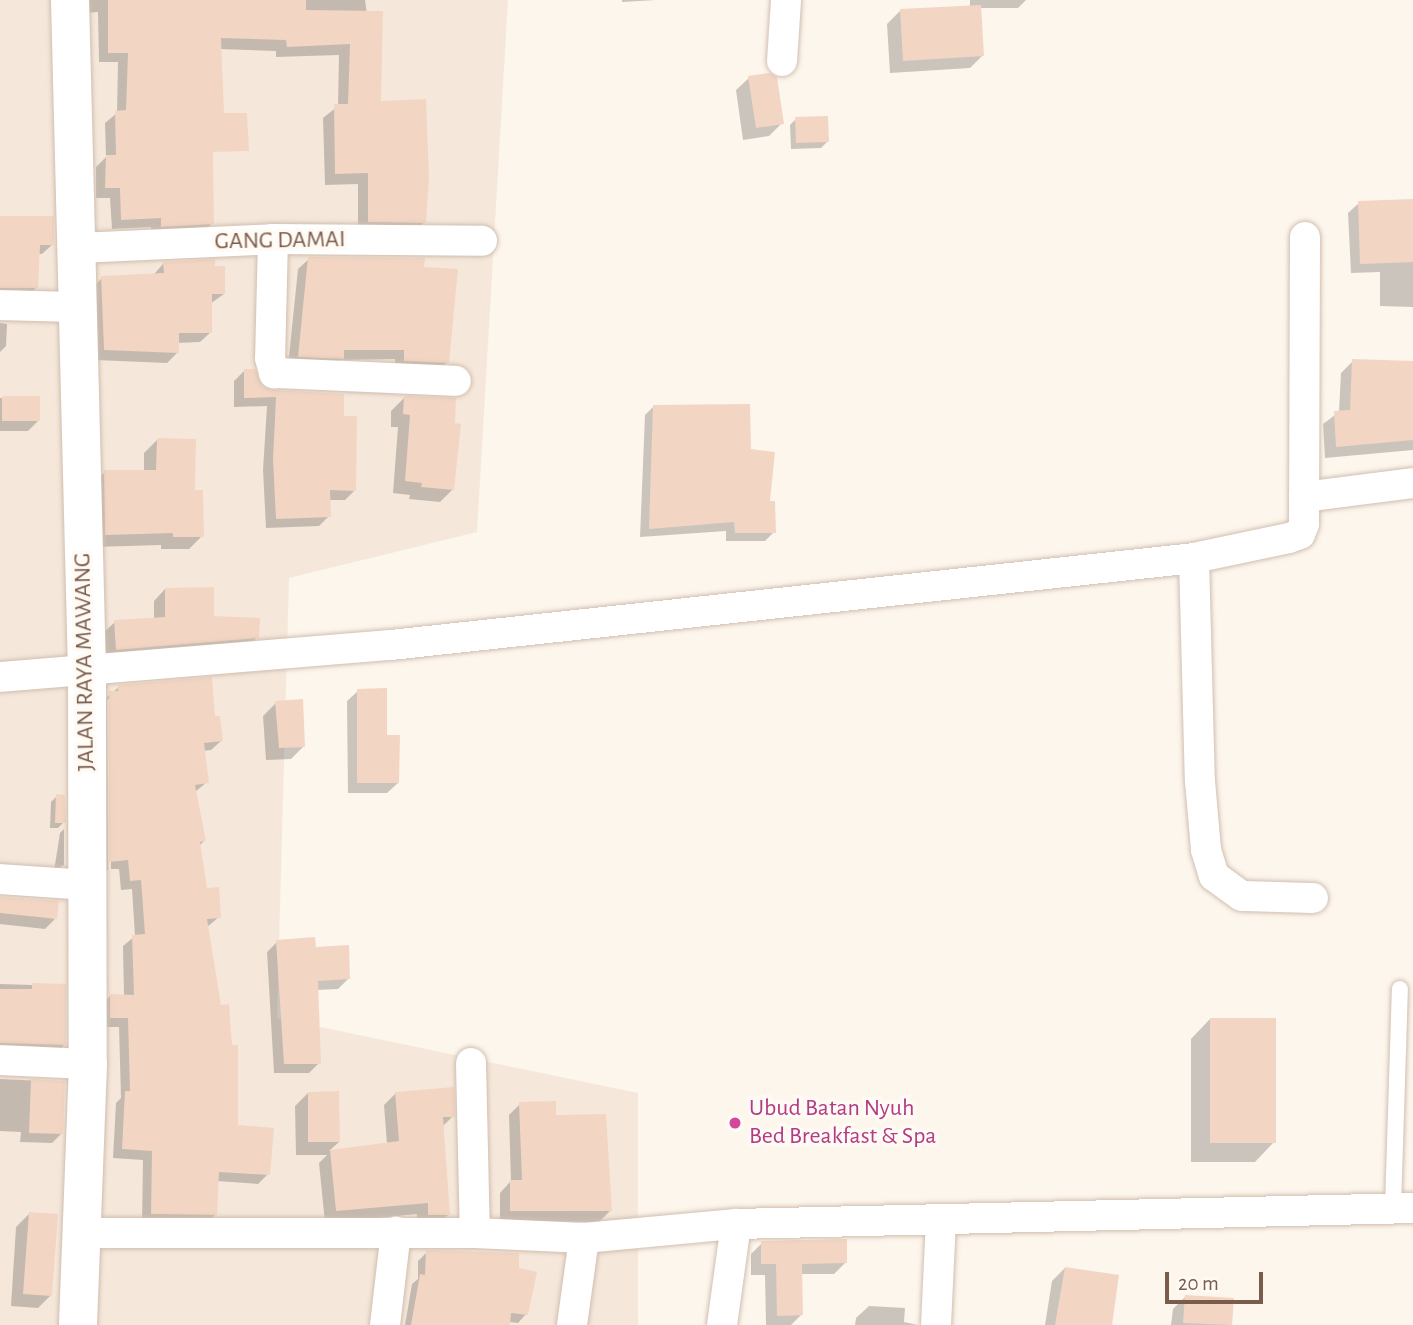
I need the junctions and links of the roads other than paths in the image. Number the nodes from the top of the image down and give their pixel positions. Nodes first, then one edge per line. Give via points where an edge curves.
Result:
1 (70, 0) edge
2 (786, 0) edge
3 (782, 61) dead end
4 (1305, 237) dead end
5 (273, 239) junction
6 (482, 241) dead end
7 (78, 248) junction
8 (0, 305) edge
9 (79, 307) junction
10 (456, 381) dead end
11 (1413, 483) edge
12 (1304, 497) junction
13 (1194, 558) junction
14 (87, 671) junction
15 (0, 677) edge
16 (0, 879) edge
17 (87, 885) junction
18 (1313, 898) dead end
19 (1400, 989) dead end
20 (0, 1060) edge
21 (471, 1063) dead end
22 (88, 1064) junction
23 (1403, 1208) edge
24 (942, 1220) junction
25 (736, 1224) junction
26 (396, 1232) junction
27 (82, 1233) junction
28 (475, 1233) junction
29 (584, 1238) junction
30 (78, 1325) edge
31 (385, 1325) edge
32 (572, 1325) edge
33 (722, 1325) edge
34 (936, 1325) edge

1 - 7 main road, JALAN RAYA MAWANG
2 - 3 street
4 - 12 street
5 - 6 street, GANG DAMAI
5 - 7 street, GANG DAMAI
5 - 10 street via 270,358 274,373
7 - 9 main road, JALAN RAYA MAWANG
8 - 9 street
9 - 14 main road, JALAN RAYA MAWANG
11 - 12 street
12 - 13 street via 1300,534
13 - 14 street via 405,644
13 - 18 street via 1200,781 1206,850 1214,876 1242,896
14 - 15 street
14 - 17 main road, JALAN RAYA MAWANG
16 - 17 street
17 - 22 main road, JALAN RAYA MAWANG
19 - 23 lane
20 - 22 street
21 - 28 street
22 - 27 main road, JALAN RAYA MAWANG
23 - 24 street
24 - 25 street
24 - 34 street
25 - 29 street
25 - 33 street
26 - 27 street
26 - 28 street
26 - 31 street
27 - 30 main road, JALAN RAYA MAWANG
28 - 29 street
29 - 32 street

